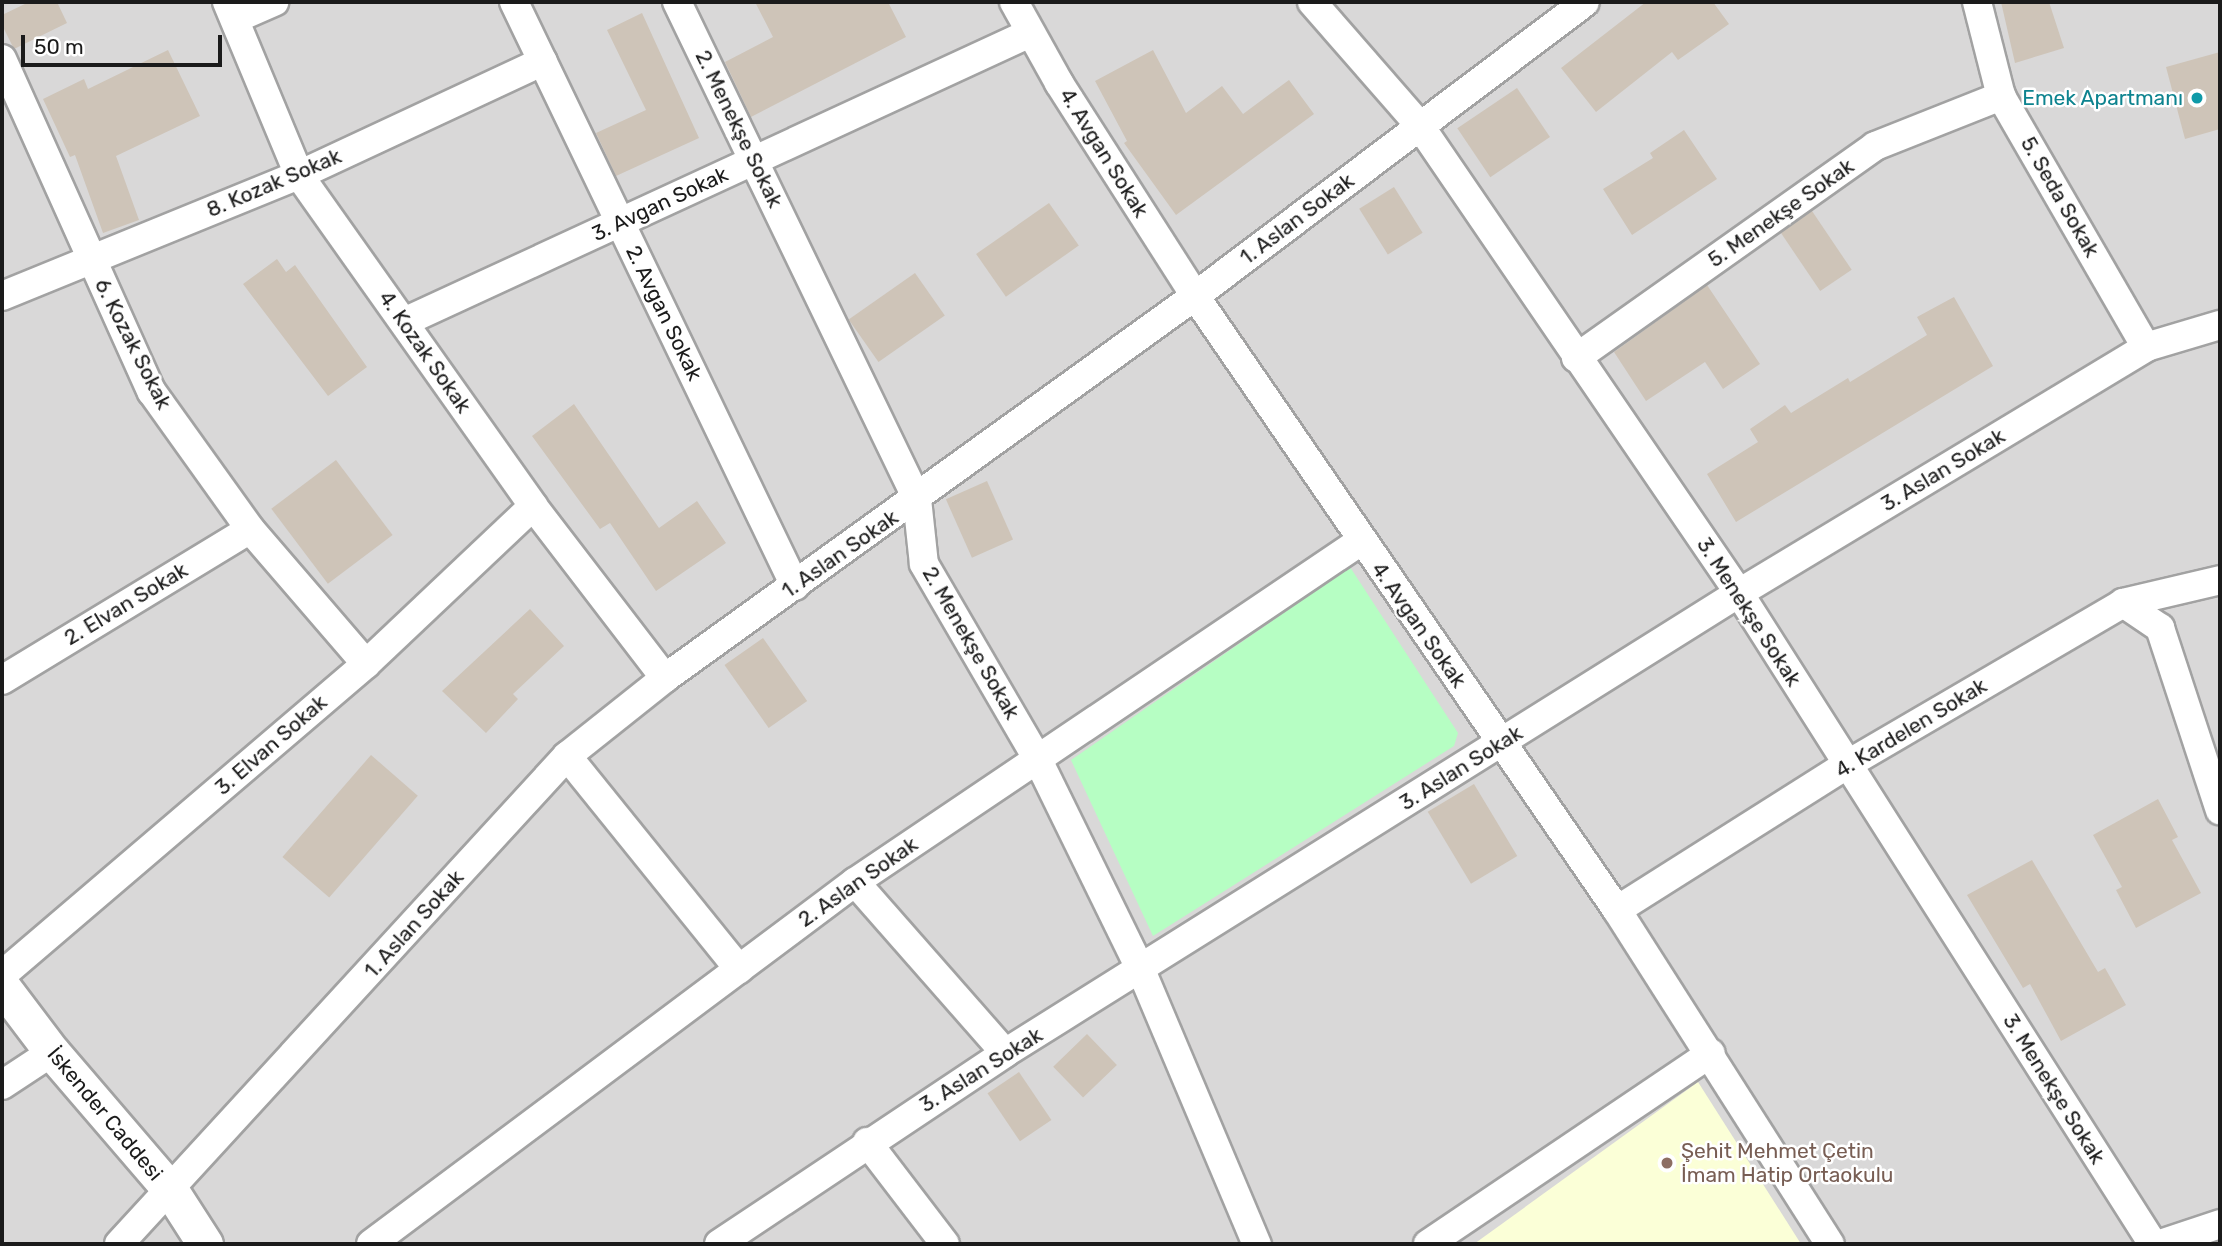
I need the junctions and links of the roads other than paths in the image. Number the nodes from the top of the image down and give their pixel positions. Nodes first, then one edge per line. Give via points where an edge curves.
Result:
1 (274, 2) edge
2 (514, 2) edge
3 (677, 2) edge
4 (1014, 2) edge
5 (1312, 2) edge
6 (1977, 2) edge
7 (1574, 5) edge
8 (231, 10) edge
9 (1030, 33) junction
10 (543, 61) junction
11 (2, 62) edge
12 (2001, 96) junction
13 (1420, 126) junction
14 (755, 160) junction
15 (299, 175) junction
16 (620, 222) junction
17 (90, 258) junction
18 (2, 296) edge
19 (1195, 296) junction
20 (404, 322) junction
21 (2220, 325) edge
22 (2146, 347) junction
23 (1576, 358) junction
24 (917, 499) junction
25 (533, 506) junction
26 (250, 529) junction
27 (1361, 541) junction
28 (2220, 580) edge
29 (795, 586) junction
30 (1738, 593) junction
31 (2123, 603) junction
32 (366, 664) junction
33 (665, 678) junction
34 (2, 680) edge
35 (1502, 742) junction
36 (567, 755) junction
37 (1037, 758) junction
38 (1847, 764) junction
39 (2220, 810) edge
40 (855, 882) junction
41 (1618, 910) junction
42 (739, 969) junction
43 (1141, 970) junction
44 (2, 975) edge
45 (2, 985) edge
46 (52, 1052) junction
47 (1711, 1053) junction
48 (1005, 1054) junction
49 (2, 1085) edge
50 (867, 1142) junction
51 (171, 1191) junction
52 (2220, 1224) edge
53 (119, 1244) edge
54 (205, 1244) edge
55 (371, 1244) edge
56 (719, 1244) edge
57 (945, 1244) edge
58 (1257, 1244) edge
59 (1428, 1244) edge
60 (1830, 1244) edge
61 (2153, 1244) edge
62 (2160, 1244) edge

1 - 8 street
2 - 10 street, 2. Avgan Sokak
3 - 14 street, 2. Menekşe Sokak
4 - 9 street, 4. Avgan Sokak
5 - 13 street, 3. Menekşe Sokak
6 - 12 street, 5. Seda Sokak
7 - 13 street, 1. Aslan Sokak
8 - 15 street, 4. Kozak Sokak
9 - 14 street, 3. Avgan Sokak
9 - 19 street, 4. Avgan Sokak
10 - 15 street, 8. Kozak Sokak
10 - 16 street, 2. Avgan Sokak
11 - 17 street, 6. Kozak Sokak
12 - 22 street, 5. Seda Sokak
12 - 23 street, 5. Menekşe Sokak via 1875,146
13 - 19 street, 1. Aslan Sokak
13 - 23 street, 3. Menekşe Sokak
14 - 16 street, 3. Avgan Sokak
14 - 24 street, 2. Menekşe Sokak
15 - 17 street, 8. Kozak Sokak
15 - 20 street, 4. Kozak Sokak
16 - 20 street, 3. Avgan Sokak
16 - 29 street, 2. Avgan Sokak
17 - 18 street, 8. Kozak Sokak
17 - 26 street, 6. Kozak Sokak via 152,391
19 - 24 street, 1. Aslan Sokak
19 - 27 street, 4. Avgan Sokak
20 - 25 street, 4. Kozak Sokak
21 - 22 street, 3. Aslan Sokak
22 - 30 street, 3. Aslan Sokak
23 - 30 street, 3. Menekşe Sokak
24 - 29 street, 1. Aslan Sokak
24 - 37 street, 2. Menekşe Sokak via 924,564
25 - 32 street, 3. Elvan Sokak
25 - 33 street, 4. Kozak Sokak
26 - 32 street, 6. Kozak Sokak
26 - 34 street, 2. Elvan Sokak
27 - 35 street, 4. Avgan Sokak
27 - 37 street, 2. Aslan Sokak
28 - 31 street, 4. Kardelen Sokak
29 - 33 street, 1. Aslan Sokak
30 - 35 street, 3. Aslan Sokak
30 - 38 street, 3. Menekşe Sokak
31 - 38 street, 4. Kardelen Sokak
31 - 39 street via 2160,628
32 - 44 street, 3. Elvan Sokak
33 - 36 street, 1. Aslan Sokak
35 - 41 street, 4. Avgan Sokak
35 - 43 street, 3. Aslan Sokak
36 - 42 street
36 - 51 street, 1. Aslan Sokak
37 - 40 street, 2. Aslan Sokak
37 - 43 street, 2. Menekşe Sokak
38 - 41 street, 4. Kardelen Sokak
38 - 61 street, 3. Menekşe Sokak
40 - 42 street, 2. Aslan Sokak
40 - 48 street
41 - 47 street, 4. Avgan Sokak
42 - 55 street, 2. Aslan Sokak
43 - 48 street, 3. Aslan Sokak
43 - 58 street, 2. Menekşe Sokak
45 - 46 street, İskender Caddesi
46 - 49 street
46 - 51 street, İskender Caddesi
47 - 59 street
47 - 60 street, 4. Avgan Sokak
48 - 50 street, 3. Aslan Sokak
50 - 56 street, 3. Aslan Sokak
50 - 57 street
51 - 53 street, 1. Aslan Sokak
51 - 54 street, İskender Caddesi
52 - 62 street

